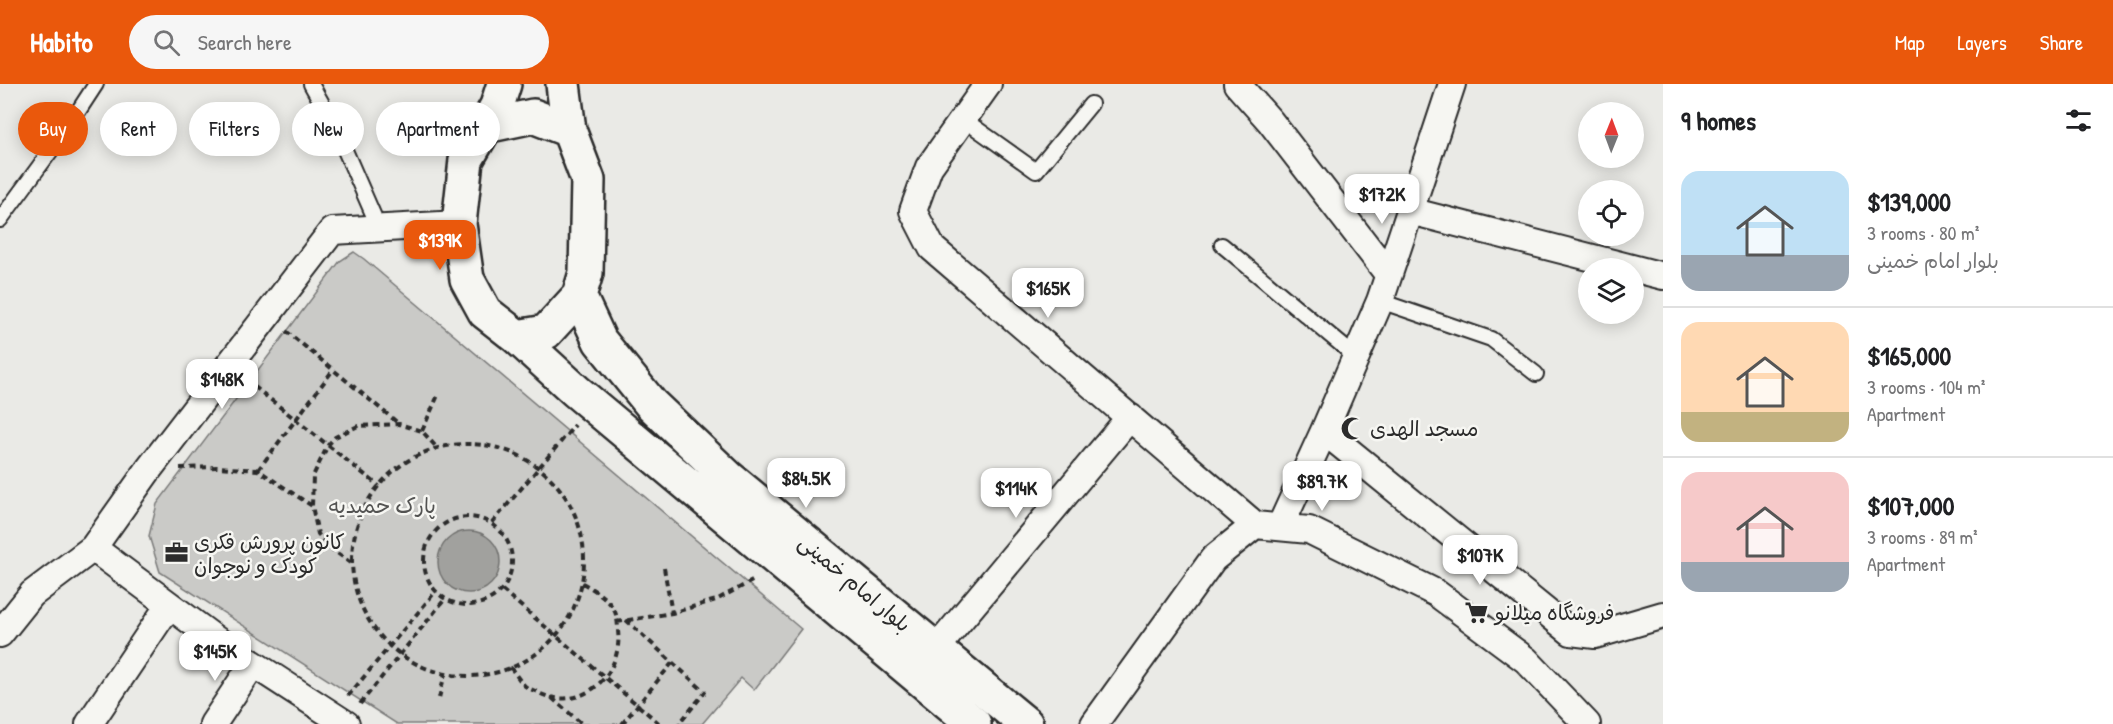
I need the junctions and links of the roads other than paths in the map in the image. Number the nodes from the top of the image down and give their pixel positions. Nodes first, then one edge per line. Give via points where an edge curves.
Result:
1 (96, 84) edge
2 (310, 84) edge
3 (504, 84) edge
4 (562, 84) edge
5 (988, 84) edge
6 (1237, 84) edge
7 (1452, 84) edge
8 (498, 102) edge
9 (1091, 104) dead end
10 (963, 119) junction
11 (500, 123) edge
12 (569, 130) junction
13 (468, 156) edge
14 (1410, 211) junction
15 (0, 220) edge
16 (459, 224) junction
17 (379, 228) junction
18 (1222, 245) dead end
19 (1388, 274) junction
20 (1663, 276) edge
21 (579, 296) junction
22 (1380, 301) junction
23 (517, 337) junction
24 (1356, 357) junction
25 (1536, 374) dead end
26 (1130, 417) junction
27 (1324, 431) junction
28 (1267, 526) junction
29 (93, 548) junction
30 (169, 605) junction
31 (1663, 615) edge
32 (0, 634) edge
33 (936, 649) junction
34 (253, 664) junction
35 (341, 721) edge
36 (89, 724) edge
37 (213, 724) edge
38 (974, 724) edge
39 (1026, 724) edge
40 (1094, 724) edge
41 (1587, 724) edge

1 - 15 lane
2 - 17 lane via 334,125
3 - 8 main road
4 - 12 main road
5 - 10 street
6 - 19 street
7 - 14 street
9 - 10 lane via 1036,171
10 - 26 street via 929,167 913,211 932,248
11 - 12 main road via 533,116
12 - 21 main road via 588,180 585,273
13 - 16 main road
14 - 19 street
14 - 20 street
16 - 17 street
16 - 23 main road via 467,279 485,312
17 - 29 street via 332,231
18 - 24 lane
19 - 22 street
21 - 23 main road via 546,332
21 - 33 main road, بلوار امام خمینی via 600,341 651,404 729,478
22 - 24 street
22 - 25 lane via 1491,339
23 - 38 main road, بلوار امام خمینی
24 - 27 street
26 - 28 street
26 - 33 street
27 - 28 street
27 - 31 street via 1571,632 1595,635
28 - 40 street via 1213,559
28 - 41 street via 1309,530 1436,593 1526,660
29 - 30 street
29 - 32 street via 32,594
30 - 34 street
30 - 36 street
33 - 39 main road, بلوار امام خمینی
34 - 35 street
34 - 37 street

